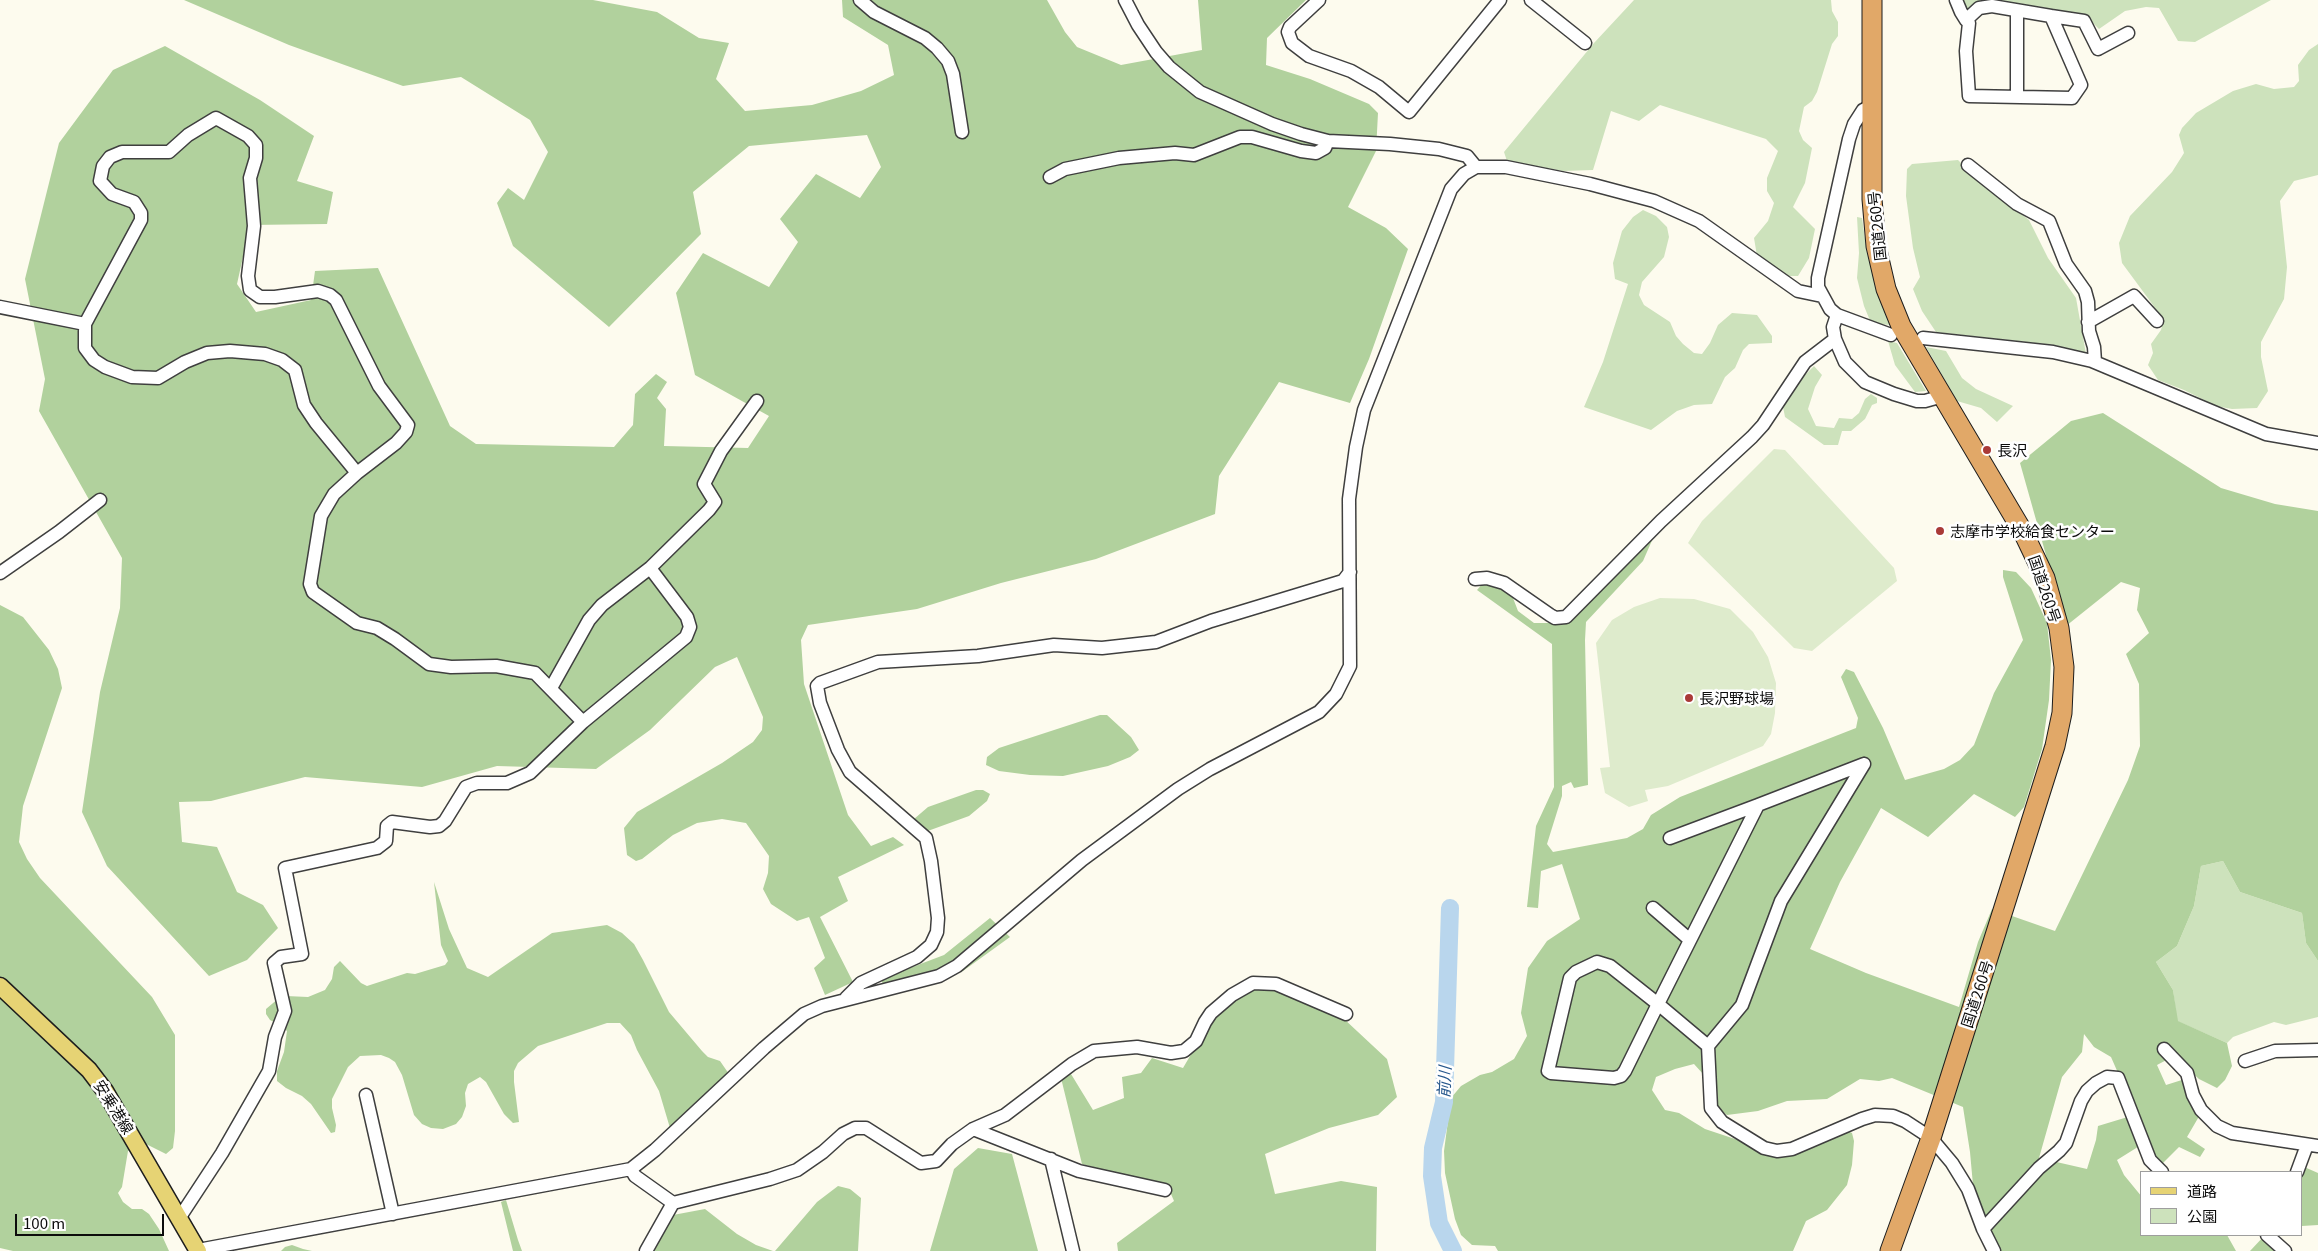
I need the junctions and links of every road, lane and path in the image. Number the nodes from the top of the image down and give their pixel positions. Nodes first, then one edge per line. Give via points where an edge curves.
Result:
1 (860, 0) edge
2 (1125, 0) edge
3 (1319, 0) edge
4 (1500, 0) edge
5 (1531, 0) edge
6 (1872, 0) edge
7 (1956, 0) edge
8 (2017, 11) junction
9 (2051, 16) junction
10 (1966, 20) junction
11 (2128, 33) dead end
12 (1585, 43) dead end
13 (2017, 97) junction
14 (1873, 105) junction
15 (962, 132) dead end
16 (1328, 141) junction
17 (1968, 165) dead end
18 (1476, 167) junction
19 (1050, 177) dead end
20 (1822, 296) junction
21 (0, 307) edge
22 (1837, 315) junction
23 (2157, 321) dead end
24 (2088, 322) junction
25 (85, 324) junction
26 (1891, 335) dead end
27 (1923, 338) dead end
28 (1835, 339) junction
29 (2095, 362) junction
30 (1943, 396) junction
31 (757, 401) dead end
32 (2318, 443) edge
33 (358, 473) junction
34 (100, 500) dead end
35 (650, 568) junction
36 (1350, 572) junction
37 (0, 573) edge
38 (1475, 578) dead end
39 (551, 688) junction
40 (583, 722) junction
41 (1758, 805) junction
42 (1670, 838) dead end
43 (1653, 908) dead end
44 (1690, 940) junction
45 (0, 986) edge
46 (844, 1000) junction
47 (1658, 1004) junction
48 (1346, 1014) dead end
49 (1708, 1046) junction
50 (2164, 1049) dead end
51 (2318, 1050) edge
52 (2245, 1061) dead end
53 (366, 1095) dead end
54 (973, 1129) junction
55 (1931, 1138) junction
56 (2313, 1145) edge
57 (1051, 1159) junction
58 (631, 1169) junction
59 (2161, 1171) edge
60 (2298, 1171) edge
61 (1165, 1190) dead end
62 (673, 1203) junction
63 (392, 1214) junction
64 (180, 1217) junction
65 (1983, 1229) junction
66 (2271, 1236) edge
67 (198, 1251) edge
68 (646, 1251) edge
69 (1073, 1251) edge
70 (1890, 1251) edge
71 (1994, 1251) edge
72 (2285, 1251) edge

1 - 15 street via 874,12 925,38 942,55 953,74
2 - 16 street via 1156,52 1200,92 1272,124
3 - 4 street via 1290,26 1288,32 1292,43 1309,56 1379,87 1409,112
5 - 12 street
6 - 14 highway, 国道260号
7 - 10 street
8 - 9 street
8 - 10 street via 1992,6 1979,8
8 - 13 street
9 - 11 street via 2084,21 2098,48
9 - 13 street via 2081,85 2072,98
10 - 13 street via 1969,23 1966,51 1969,96
14 - 20 street via 1863,110 1849,139 1818,278
14 - 30 highway, 国道260号 via 1872,199 1876,246 1886,289 1901,326
16 - 18 street via 1439,149 1467,156
16 - 19 street via 1325,148 1316,153 1240,137 1194,155 1175,153 1120,158 1065,169
17 - 24 street via 2017,204 2049,221 2066,264 2085,291
18 - 20 street via 1506,167 1654,201 1698,221 1798,291
18 - 36 street via 1456,181 1451,189 1364,410 1349,500
20 - 22 street
21 - 25 street
22 - 26 street
22 - 28 street via 1833,327
23 - 24 street via 2134,296
24 - 29 street
25 - 33 street via 85,348 94,360 132,377 158,378 185,362 207,354 230,351 265,354 282,360 295,370 304,405 316,423
25 - 33 street via 141,220 141,213 134,202 112,194 100,181 106,161 122,152 169,152 188,135 216,118 248,136 256,145 250,178 254,226 248,276 250,290 260,297 318,291 330,294 379,386 408,425 396,443
27 - 29 street via 2053,352
28 - 30 street via 1845,362 1866,382 1917,401
28 - 38 street via 1805,362 1764,425 1661,521 1566,617 1550,615 1504,583
29 - 32 street via 2266,434
30 - 55 highway, 国道260号 via 2023,532 2045,578 2059,628 2064,667 2062,713 2055,746
31 - 35 street via 721,452 704,484 715,502 710,510
33 - 39 street via 334,494 321,516 310,584 313,592 357,623 377,628 395,638 429,664 521,670 535,673
34 - 37 street
35 - 39 street via 602,605 589,620
35 - 40 street via 687,617 690,627 686,637
36 - 46 street via 1350,666 1336,694 1319,712 1210,769 1171,794 1082,860 957,966 939,976
36 - 46 street via 1343,581 1211,621 1156,642 1102,648 1054,645 978,656 878,662 820,683 817,686 820,703 850,772 926,838 938,918 937,932 930,945 917,957 861,984
39 - 40 street
40 - 64 street via 518,780 466,787 439,826 392,822 387,826 386,841 377,848 285,868 302,954 281,957 274,963 285,1011 275,1037 269,1071 222,1153
41 - 42 street
41 - 44 street
41 - 49 street via 1864,764 1782,900 1742,1005
43 - 44 street
44 - 47 street
45 - 64 main road, 安乗港線 via 100,1084
46 - 58 street via 822,1006 793,1022 656,1150
47 - 47 street via 1610,966 1597,962 1576,972 1567,986 1548,1070 1551,1073 1620,1076
47 - 49 street
48 - 54 street via 1276,984 1253,983 1211,1013 1196,1040 1184,1052 1137,1047 1094,1051 1005,1115
49 - 55 street via 1711,1108 1722,1122 1764,1148 1792,1150 1862,1119 1884,1115 1905,1121
50 - 56 street via 2187,1073 2201,1110 2217,1126 2232,1133
51 - 52 street via 2275,1051
53 - 63 street
54 - 57 street
54 - 62 street via 936,1161 921,1163 866,1128 855,1128 797,1170
55 - 65 street via 1968,1189
55 - 70 highway, 国道260号
56 - 60 street
57 - 61 street via 1079,1171
57 - 69 street
58 - 62 street via 635,1176
58 - 63 street
59 - 65 street via 2150,1160 2118,1078 2107,1077 2087,1091 2066,1143
62 - 68 street
63 - 67 street
64 - 67 main road, 安乗港線
65 - 71 street
66 - 72 street

